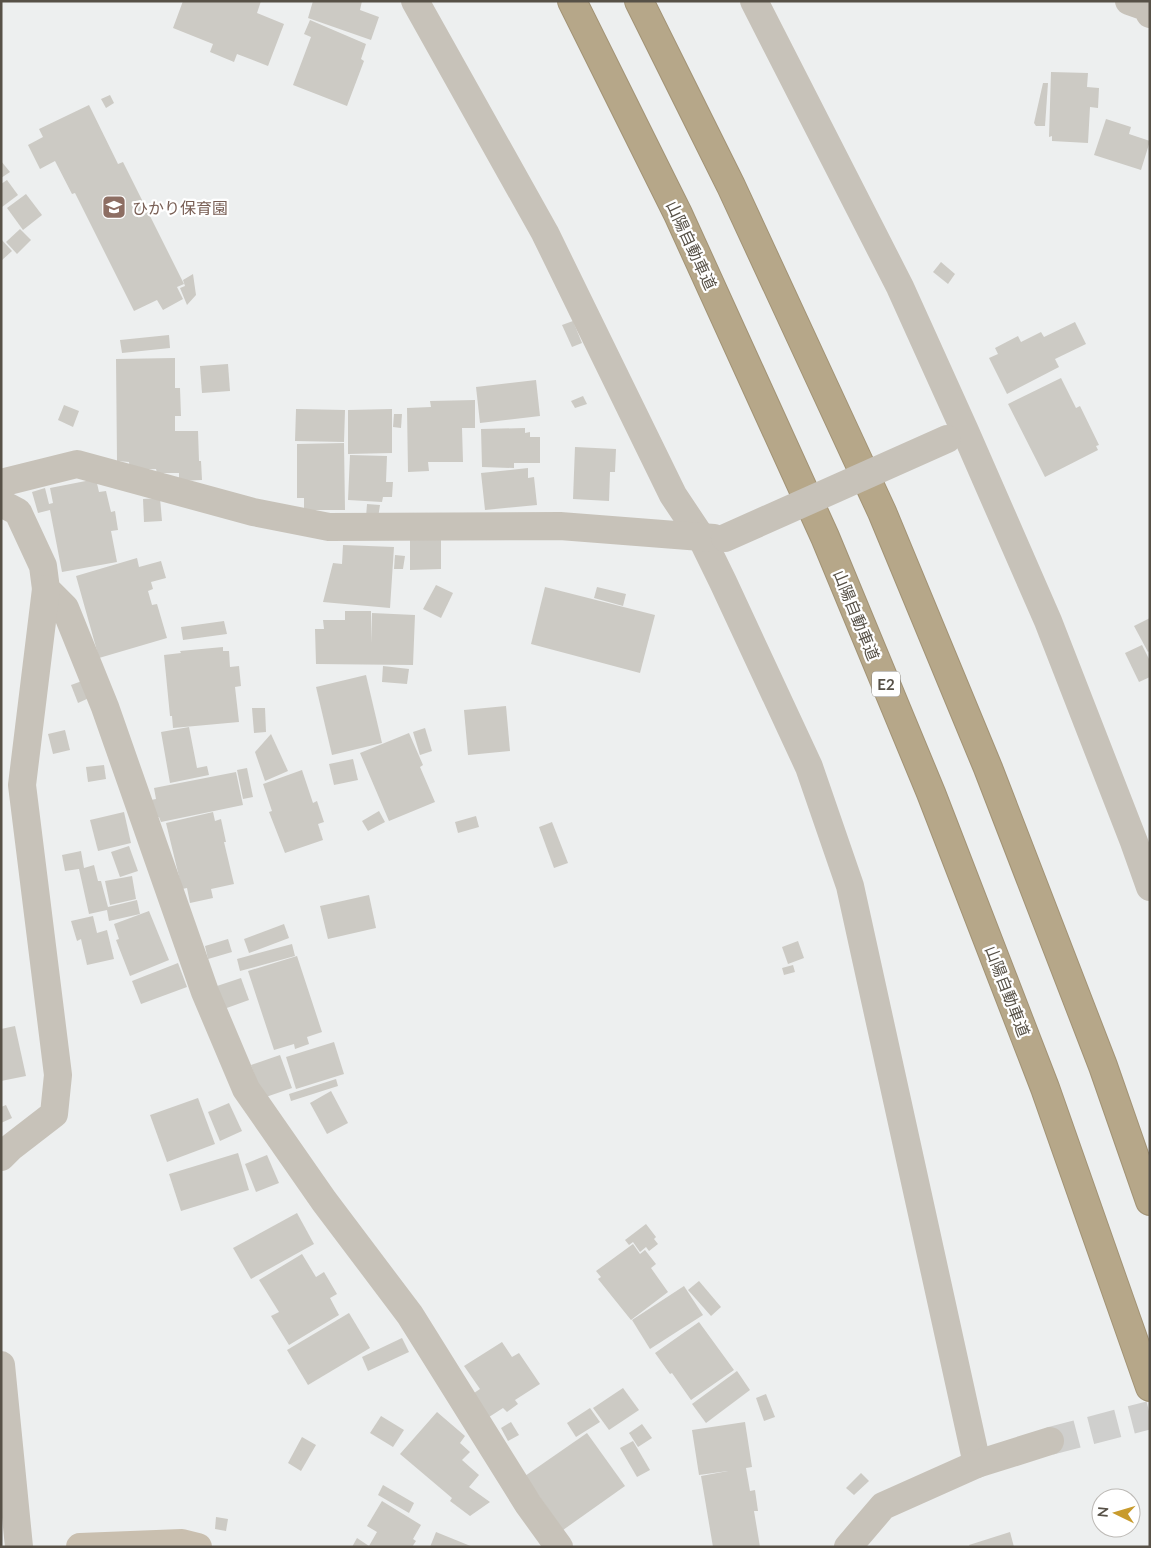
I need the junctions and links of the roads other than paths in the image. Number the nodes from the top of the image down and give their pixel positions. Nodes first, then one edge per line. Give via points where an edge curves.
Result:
1 (415, 1) edge
2 (572, 1) edge
3 (639, 1) edge
4 (754, 1) edge
5 (1129, 1) edge
6 (1150, 14) edge
7 (956, 435) junction
8 (1, 483) edge
9 (1, 503) edge
10 (713, 538) junction
11 (46, 589) junction
12 (1142, 841) edge
13 (1150, 888) edge
14 (1, 1157) edge
15 (1150, 1201) edge
16 (1, 1365) edge
17 (1150, 1387) edge
18 (1050, 1441) tunnel mouth
19 (977, 1464) junction
20 (18, 1547) edge
21 (80, 1547) edge
22 (198, 1547) edge
23 (559, 1547) edge
24 (848, 1547) edge

1 - 10 street via 545,233 673,495
2 - 17 highway, 山陽自動車道 / E2 via 678,214 825,537 931,793 1042,1078
3 - 15 highway via 731,186 882,512 995,786 1103,1066
4 - 7 street via 900,287
5 - 6 street via 1146,7
7 - 10 street, bridge
7 - 12 street via 1048,621
8 - 10 street via 77,464 254,512 329,527 560,526
9 - 11 street via 18,512 43,566
10 - 19 street via 809,767 850,886
11 - 14 street via 22,786 58,1075 54,1114
11 - 23 street via 65,608 91,671 205,992 246,1089 410,1316 528,1504
12 - 13 street
16 - 20 street
18 - 19 street
19 - 24 street via 883,1506
21 - 22 main road via 182,1544

